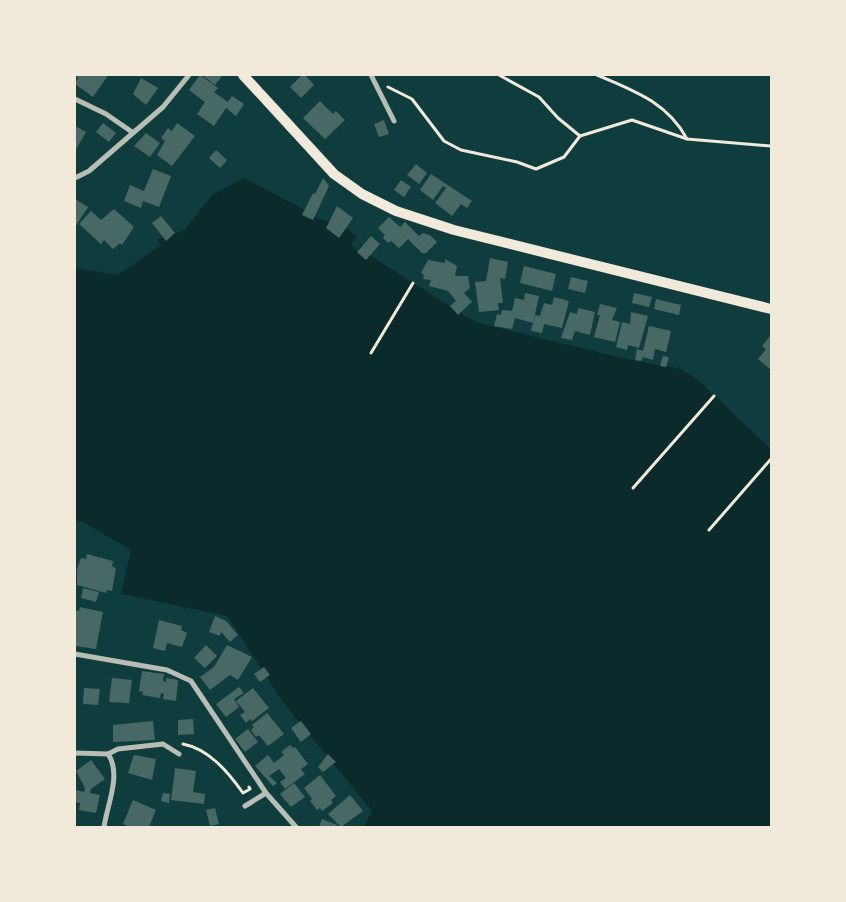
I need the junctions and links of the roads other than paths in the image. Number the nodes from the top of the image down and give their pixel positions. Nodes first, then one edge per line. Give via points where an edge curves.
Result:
1 (189, 75) edge
2 (243, 75) edge
3 (373, 77) edge
4 (75, 98) edge
5 (394, 121) dead end
6 (132, 132) junction
7 (75, 178) edge
8 (771, 309) edge
9 (75, 654) edge
10 (75, 753) edge
11 (108, 754) junction
12 (179, 754) dead end
13 (266, 793) junction
14 (245, 806) dead end
15 (104, 827) edge
16 (296, 827) edge

1 - 6 street via 163,107
2 - 8 main road via 334,174 362,194 396,211 454,230
3 - 5 street
4 - 6 street
6 - 7 street via 89,171
9 - 13 street via 166,670 191,681
10 - 11 street
11 - 12 street via 118,749 163,744
11 - 15 street via 114,779
13 - 14 street
13 - 16 street

